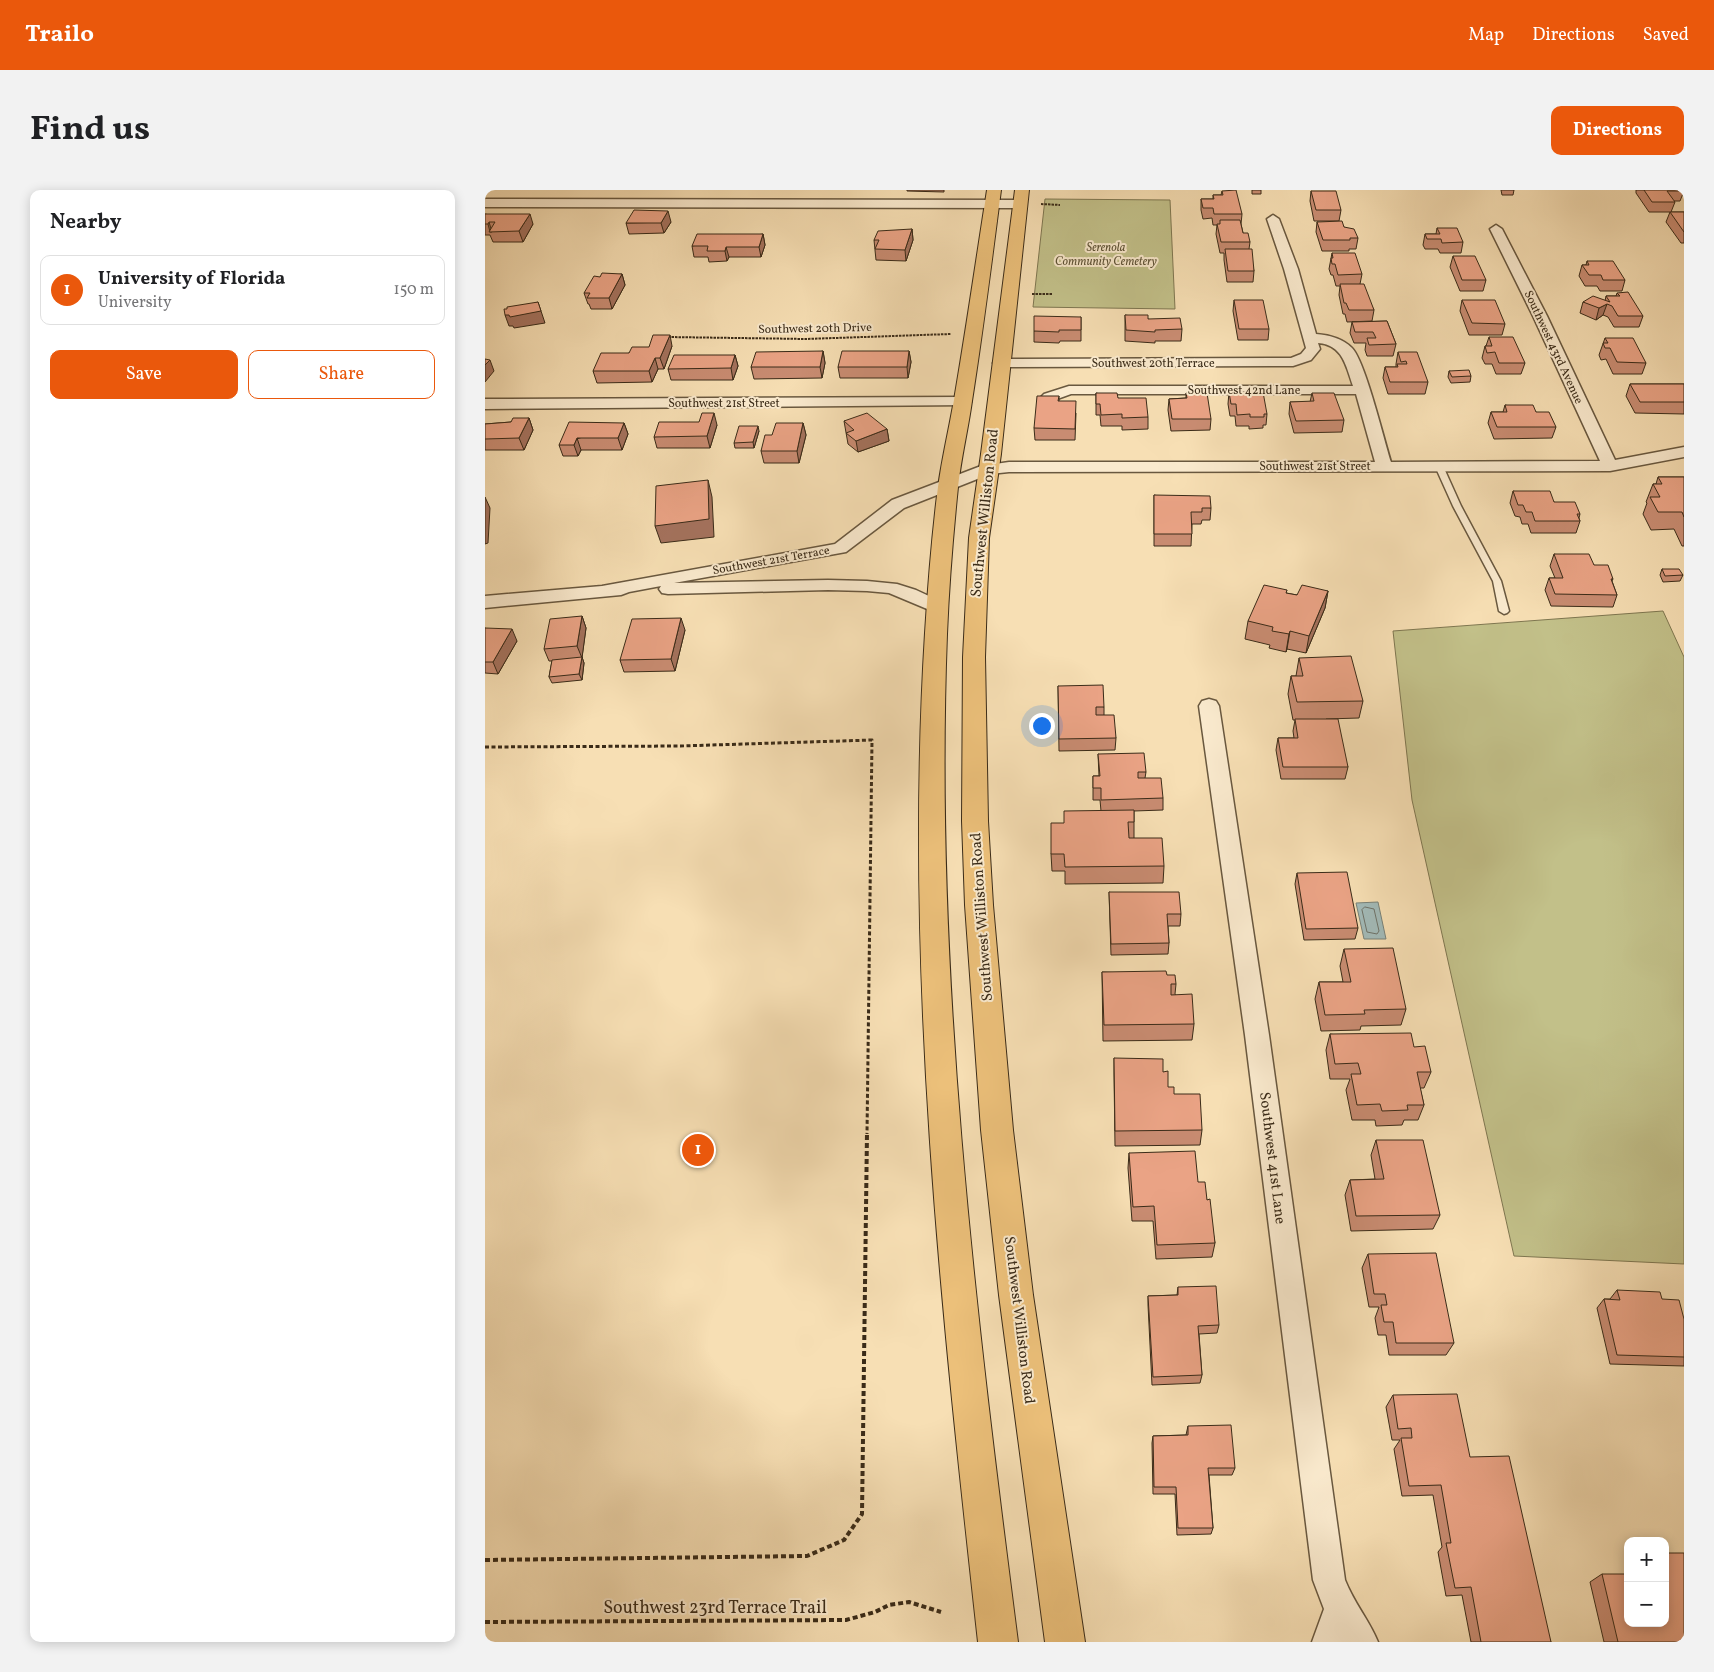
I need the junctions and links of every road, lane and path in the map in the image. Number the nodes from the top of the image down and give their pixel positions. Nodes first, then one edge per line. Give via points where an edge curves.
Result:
1 (993, 197) edge
2 (1021, 197) edge
3 (485, 203) edge
4 (1273, 219) dead end
5 (1496, 229) dead end
6 (973, 335) junction
7 (667, 337) edge
8 (1310, 338) junction
9 (1000, 363) junction
10 (1361, 390) junction
11 (1049, 397) edge
12 (963, 402) junction
13 (485, 404) edge
14 (1684, 452) edge
15 (1384, 466) junction
16 (1439, 466) junction
17 (1610, 466) junction
18 (987, 469) junction
19 (948, 485) junction
20 (608, 590) junction
21 (485, 602) edge
22 (937, 607) junction
23 (1504, 611) dead end
24 (1209, 706) dead end
25 (485, 747) edge
26 (485, 1560) edge
27 (1340, 1609) junction
28 (941, 1612) dead end
29 (485, 1622) edge
30 (998, 1642) edge
31 (1065, 1642) edge
32 (1328, 1642) edge
33 (1362, 1642) edge

1 - 2 street
1 - 3 street
1 - 6 highway
2 - 9 highway, Southwest Williston Road
4 - 8 street
5 - 17 street, Southwest 43rd Avenue
6 - 7 path, Southwest 20th Drive via 806,339
6 - 12 highway
8 - 9 street, Southwest 20th Terrace via 1313,349 1306,357 1293,362
8 - 10 street via 1339,344 1348,352
9 - 18 highway, Southwest Williston Road
10 - 11 street, Southwest 42nd Lane via 1069,390
10 - 15 street
12 - 13 street, Southwest 21st Street
12 - 19 highway
14 - 17 street, Southwest 21st Street
15 - 16 street, Southwest 21st Street
15 - 18 street, Southwest 21st Street
16 - 17 street, Southwest 21st Street
16 - 23 lane via 1497,581
18 - 19 street, Southwest 21st Street
18 - 31 highway, Southwest Williston Road via 979,538 974,640 979,904 997,1130 1015,1295
19 - 20 street, Southwest 21st Terrace via 898,504 840,548
19 - 22 highway
20 - 21 street, Southwest 21st Terrace
20 - 22 street, Southwest 21st Terrace via 867,586 891,588
22 - 30 highway via 932,768 938,1025 956,1256
24 - 27 street, Southwest 41st Lane via 1257,1035 1329,1580
25 - 26 path via 680,746 872,740 863,1514 843,1540 807,1556
27 - 32 street
27 - 33 street, Southwest 41st Lane
28 - 29 path, Southwest 23rd Terrace Trail via 909,1602 889,1605 846,1620

